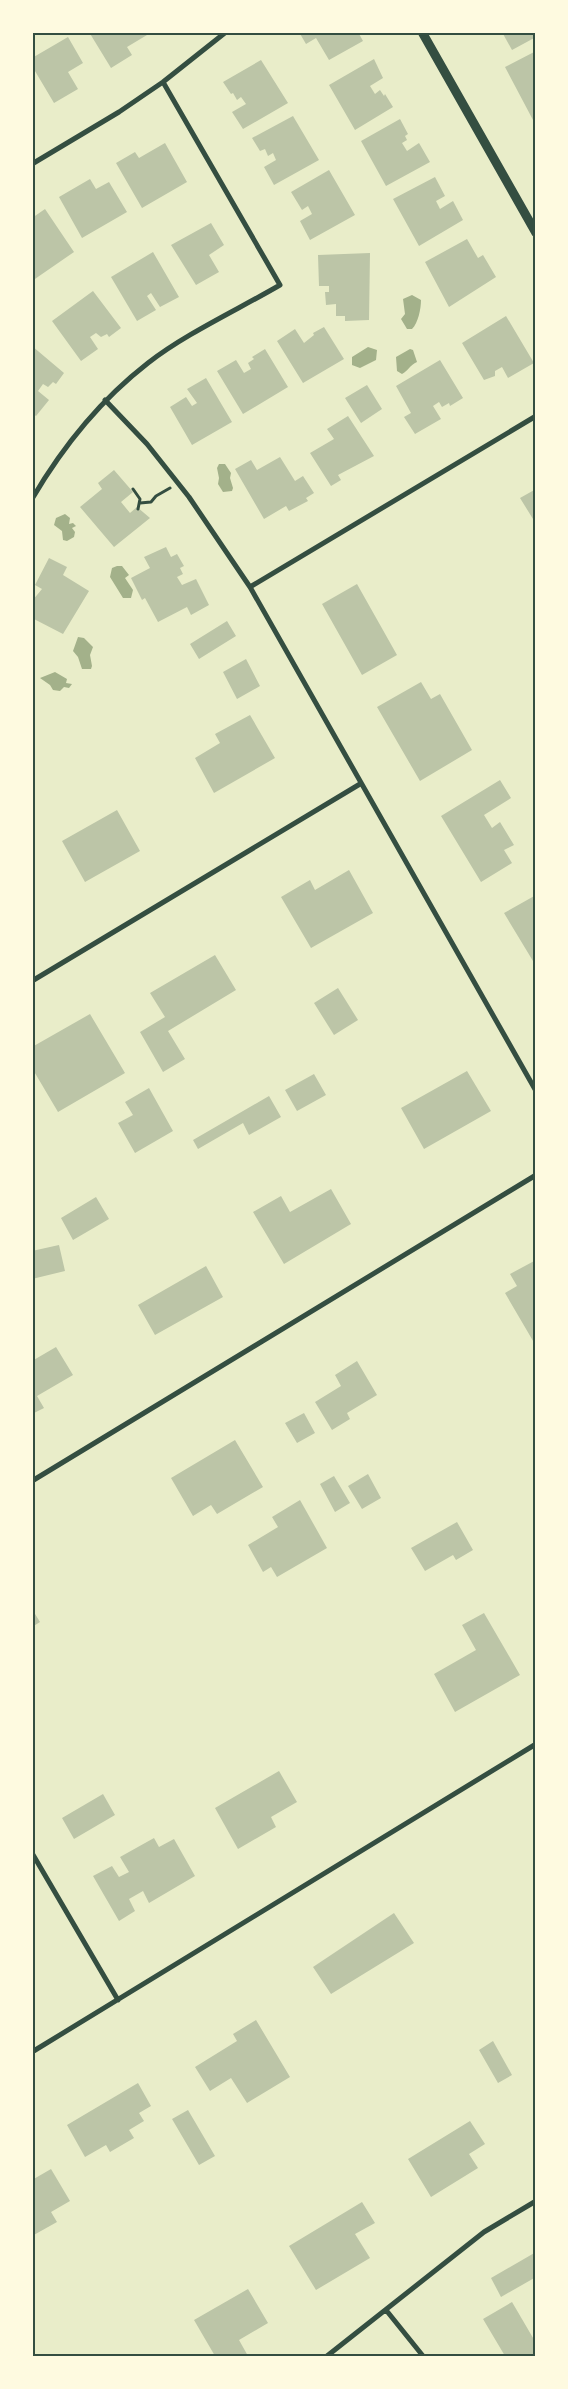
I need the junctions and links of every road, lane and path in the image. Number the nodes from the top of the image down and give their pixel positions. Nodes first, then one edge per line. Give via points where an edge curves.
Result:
1 (226, 32) edge
2 (422, 32) edge
3 (163, 82) junction
4 (32, 164) edge
5 (536, 233) edge
6 (105, 400) junction
7 (536, 416) edge
8 (177, 482) junction
9 (133, 489) dead end
10 (32, 499) edge
11 (140, 503) junction
12 (138, 509) dead end
13 (250, 588) junction
14 (360, 784) junction
15 (32, 981) edge
16 (536, 1091) edge
17 (536, 1175) edge
18 (32, 1481) edge
19 (536, 1744) edge
20 (32, 1853) edge
21 (118, 2000) junction
22 (32, 2052) edge
23 (536, 2201) edge
24 (386, 2310) junction
25 (327, 2356) edge
26 (423, 2356) edge

1 - 3 street
2 - 5 street
3 - 4 street
3 - 6 street via 280,285 150,362
6 - 8 street via 147,444
6 - 10 street via 73,436
7 - 13 street
8 - 11 path via 151,502
8 - 13 street
9 - 11 path
11 - 12 path
13 - 14 street
14 - 15 street
14 - 16 street
17 - 18 street
19 - 21 street
20 - 21 street
21 - 22 street
23 - 24 street via 484,2232
24 - 25 street
24 - 26 street

